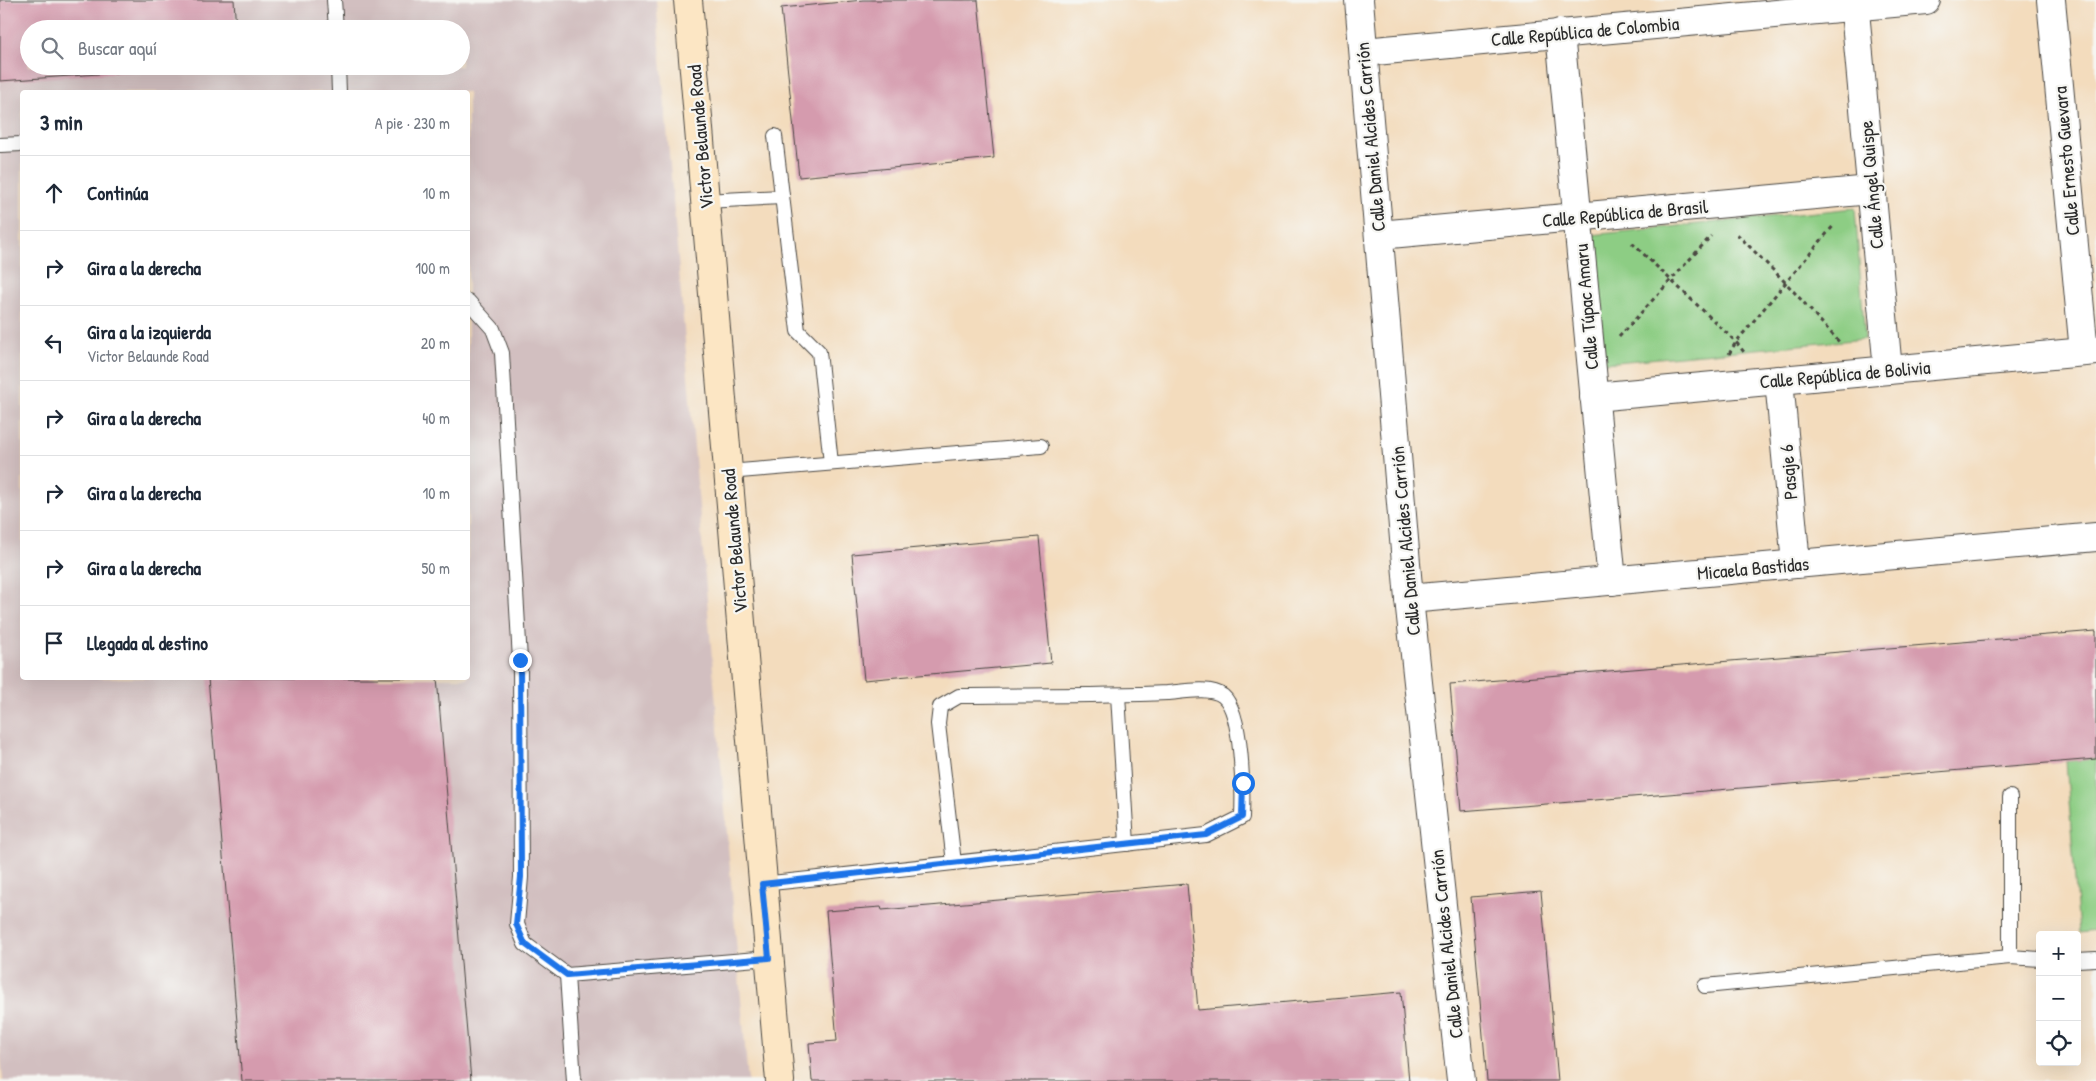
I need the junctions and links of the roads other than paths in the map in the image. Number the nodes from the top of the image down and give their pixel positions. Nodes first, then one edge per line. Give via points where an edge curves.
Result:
1 (334, 0) edge
2 (688, 0) edge
3 (1359, 0) edge
4 (1926, 0) edge
5 (2052, 0) edge
6 (1854, 3) edge
7 (335, 20) edge
8 (1560, 33) junction
9 (1364, 52) junction
10 (338, 75) edge
11 (339, 90) edge
12 (775, 136) dead end
13 (20, 144) edge
14 (0, 145) edge
15 (1867, 190) junction
16 (782, 197) junction
17 (705, 201) junction
18 (1590, 216) junction
19 (1379, 235) junction
20 (470, 303) edge
21 (2090, 351) edge
22 (1877, 371) junction
23 (1772, 380) junction
24 (1594, 397) junction
25 (1041, 446) dead end
26 (831, 463) junction
27 (728, 472) junction
28 (2096, 536) edge
29 (1796, 564) junction
30 (1612, 581) junction
31 (1409, 599) junction
32 (1118, 695) junction
33 (2010, 797) dead end
34 (1127, 844) junction
35 (954, 863) junction
36 (762, 884) junction
37 (2010, 957) junction
38 (769, 958) junction
39 (2036, 959) edge
40 (2096, 959) edge
41 (2081, 960) edge
42 (567, 975) junction
43 (1705, 986) dead end
44 (574, 1081) edge
45 (780, 1081) edge
46 (1461, 1081) edge

1 - 7 lane
2 - 17 street, Victor Belaunde Road
3 - 9 street, Calle Daniel Alcides Carrión
4 - 6 street, Calle República de Colombia
5 - 21 street, Calle Ernesto Guevara
6 - 8 street, Calle República de Colombia
6 - 15 street, Calle Ángel Quispe
8 - 9 street, Calle República de Colombia
8 - 18 street, Calle Túpac Amaru
9 - 19 street, Calle Daniel Alcides Carrión
10 - 11 lane
12 - 16 lane
13 - 14 lane
15 - 18 street, Calle República de Brasil via 1716,213
15 - 22 street, Calle Ángel Quispe
16 - 17 lane
16 - 26 lane via 798,331 819,352
17 - 27 street, Victor Belaunde Road
18 - 19 street, Calle República de Brasil
18 - 24 street, Calle Túpac Amaru
19 - 31 street, Calle Daniel Alcides Carrión
20 - 42 lane via 493,329 502,353 520,660 521,877 516,924 525,944
21 - 22 street, Calle República de Bolivia
22 - 23 street, Calle República de Bolivia
23 - 24 street, Calle República de Bolivia
23 - 29 street, Pasaje 6
24 - 30 street, Calle Túpac Amaru
25 - 26 lane
26 - 27 lane
27 - 36 street, Victor Belaunde Road
28 - 29 street, Micaela Bastidas
29 - 30 street, Micaela Bastidas
30 - 31 street, Micaela Bastidas
31 - 46 street, Calle Daniel Alcides Carrión
32 - 34 lane
32 - 34 lane via 1204,691 1222,696 1234,712 1243,783 1242,817 1206,835
32 - 35 lane via 959,696 940,707 938,724
33 - 37 lane
34 - 35 lane
35 - 36 lane
36 - 38 street, Victor Belaunde Road
37 - 39 lane
37 - 43 lane
38 - 42 lane
38 - 45 street, Victor Belaunde Road
40 - 41 lane
42 - 44 lane

